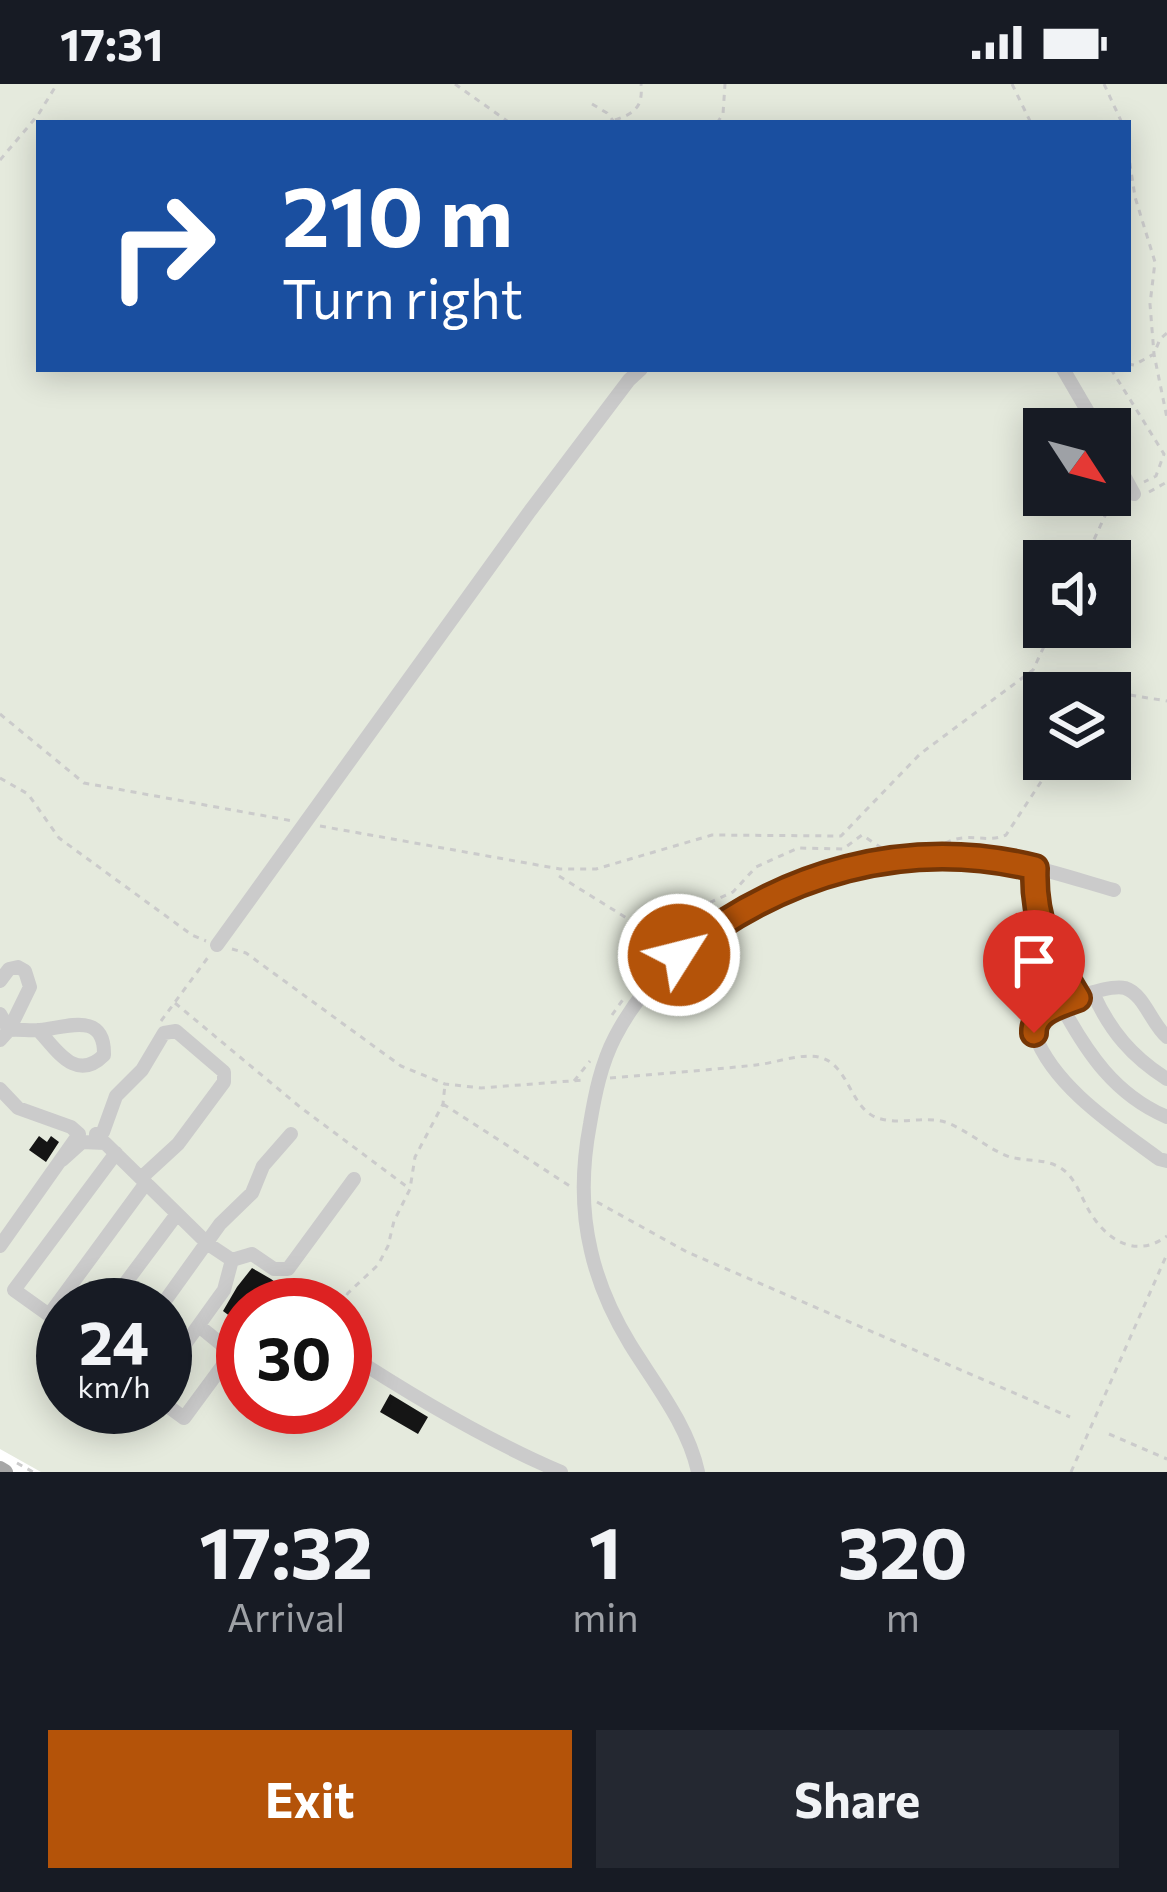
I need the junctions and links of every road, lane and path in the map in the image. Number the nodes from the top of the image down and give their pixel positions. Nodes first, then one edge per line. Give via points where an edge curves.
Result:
1 (57, 84) edge
2 (455, 84) edge
3 (640, 84) edge
4 (725, 84) edge
5 (1012, 84) edge
6 (1104, 84) edge
7 (592, 104) dead end
8 (506, 120) edge
9 (612, 120) edge
10 (619, 120) edge
11 (719, 120) edge
12 (1030, 120) edge
13 (1121, 120) edge
14 (0, 160) edge
15 (1131, 171) edge
16 (1167, 333) edge
17 (1154, 354) junction
18 (1131, 364) edge
19 (638, 372) edge
20 (1065, 372) edge
21 (1086, 408) edge
22 (1167, 418) edge
23 (1167, 482) edge
24 (1131, 488) edge
25 (1134, 494) joint
26 (1043, 648) edge
27 (1131, 695) edge
28 (1167, 701) edge
29 (0, 714) edge
30 (0, 778) edge
31 (307, 824) junction
32 (1035, 868) junction
33 (559, 876) dead end
34 (1114, 890) dead end
35 (217, 945) junction
36 (679, 955) junction
37 (0, 981) edge
38 (1085, 995) junction
39 (175, 1003) dead end
40 (1061, 1005) junction
41 (0, 1014) edge
42 (38, 1030) junction
43 (4, 1035) edge
44 (1167, 1037) edge
45 (598, 1079) junction
46 (1167, 1079) edge
47 (445, 1084) junction
48 (0, 1089) edge
49 (443, 1104) junction
50 (1167, 1118) edge
51 (291, 1134) dead end
52 (99, 1140) junction
53 (1167, 1161) edge
54 (354, 1179) dead end
55 (144, 1180) junction
56 (410, 1189) junction
57 (583, 1195) junction
58 (177, 1214) junction
59 (1167, 1236) edge
60 (208, 1244) junction
61 (0, 1246) edge
62 (1167, 1254) edge
63 (232, 1260) junction
64 (129, 1278) edge
65 (182, 1278) edge
66 (364, 1278) edge
67 (199, 1326) junction
68 (192, 1335) edge
69 (372, 1370) edge
70 (192, 1407) edge
71 (1070, 1418) dead end
72 (1109, 1434) dead end
73 (1167, 1459) edge
74 (561, 1472) edge
75 (698, 1472) edge
76 (1071, 1472) edge

1 - 14 path
2 - 8 path
3 - 10 path via 638,109
4 - 11 path
5 - 12 path
6 - 13 path
7 - 9 path
15 - 17 path via 1155,262
16 - 17 path
17 - 18 path
17 - 22 path
19 - 31 street
20 - 21 street
23 - 25 path
24 - 25 street
26 - 31 path via 1033,670 920,754 841,836 712,835 596,869 560,869
27 - 28 path
29 - 31 path via 84,783
30 - 35 path via 28,794 59,838
31 - 35 street
32 - 34 street
32 - 36 street via 955,856 852,866 759,901
32 - 38 street via 1039,920 1056,962
33 - 36 path
35 - 47 path via 246,953 401,1066
36 - 45 street via 616,1036
37 - 43 street via 18,967 30,987
38 - 40 street
38 - 44 street via 1126,988
38 - 46 street via 1124,1045
39 - 56 path
40 - 50 street via 1104,1073
40 - 53 street via 1033,1025 1052,1064 1106,1120
41 - 43 street
42 - 42 street via 83,1024 103,1042 104,1055 89,1065 67,1061
42 - 43 street
45 - 47 path
45 - 57 street
45 - 59 path via 816,1056 831,1062 875,1117 943,1121 1010,1157 1058,1165 1112,1238 1130,1248
47 - 49 path
48 - 52 street via 18,1108
49 - 56 path via 415,1156
49 - 57 path
51 - 60 street
52 - 55 street
52 - 55 street via 116,1096 164,1033 176,1031 224,1072
52 - 55 street via 14,1290 49,1315
52 - 61 street via 82,1142 62,1160
54 - 63 street via 288,1269 252,1254
55 - 58 street
56 - 66 path via 378,1264
57 - 71 path via 687,1252
57 - 75 street via 602,1287
58 - 60 street
58 - 64 street
60 - 63 street
60 - 65 street
62 - 76 path
63 - 67 street via 224,1290
67 - 68 street
67 - 70 street via 232,1353
69 - 74 street
72 - 73 path

